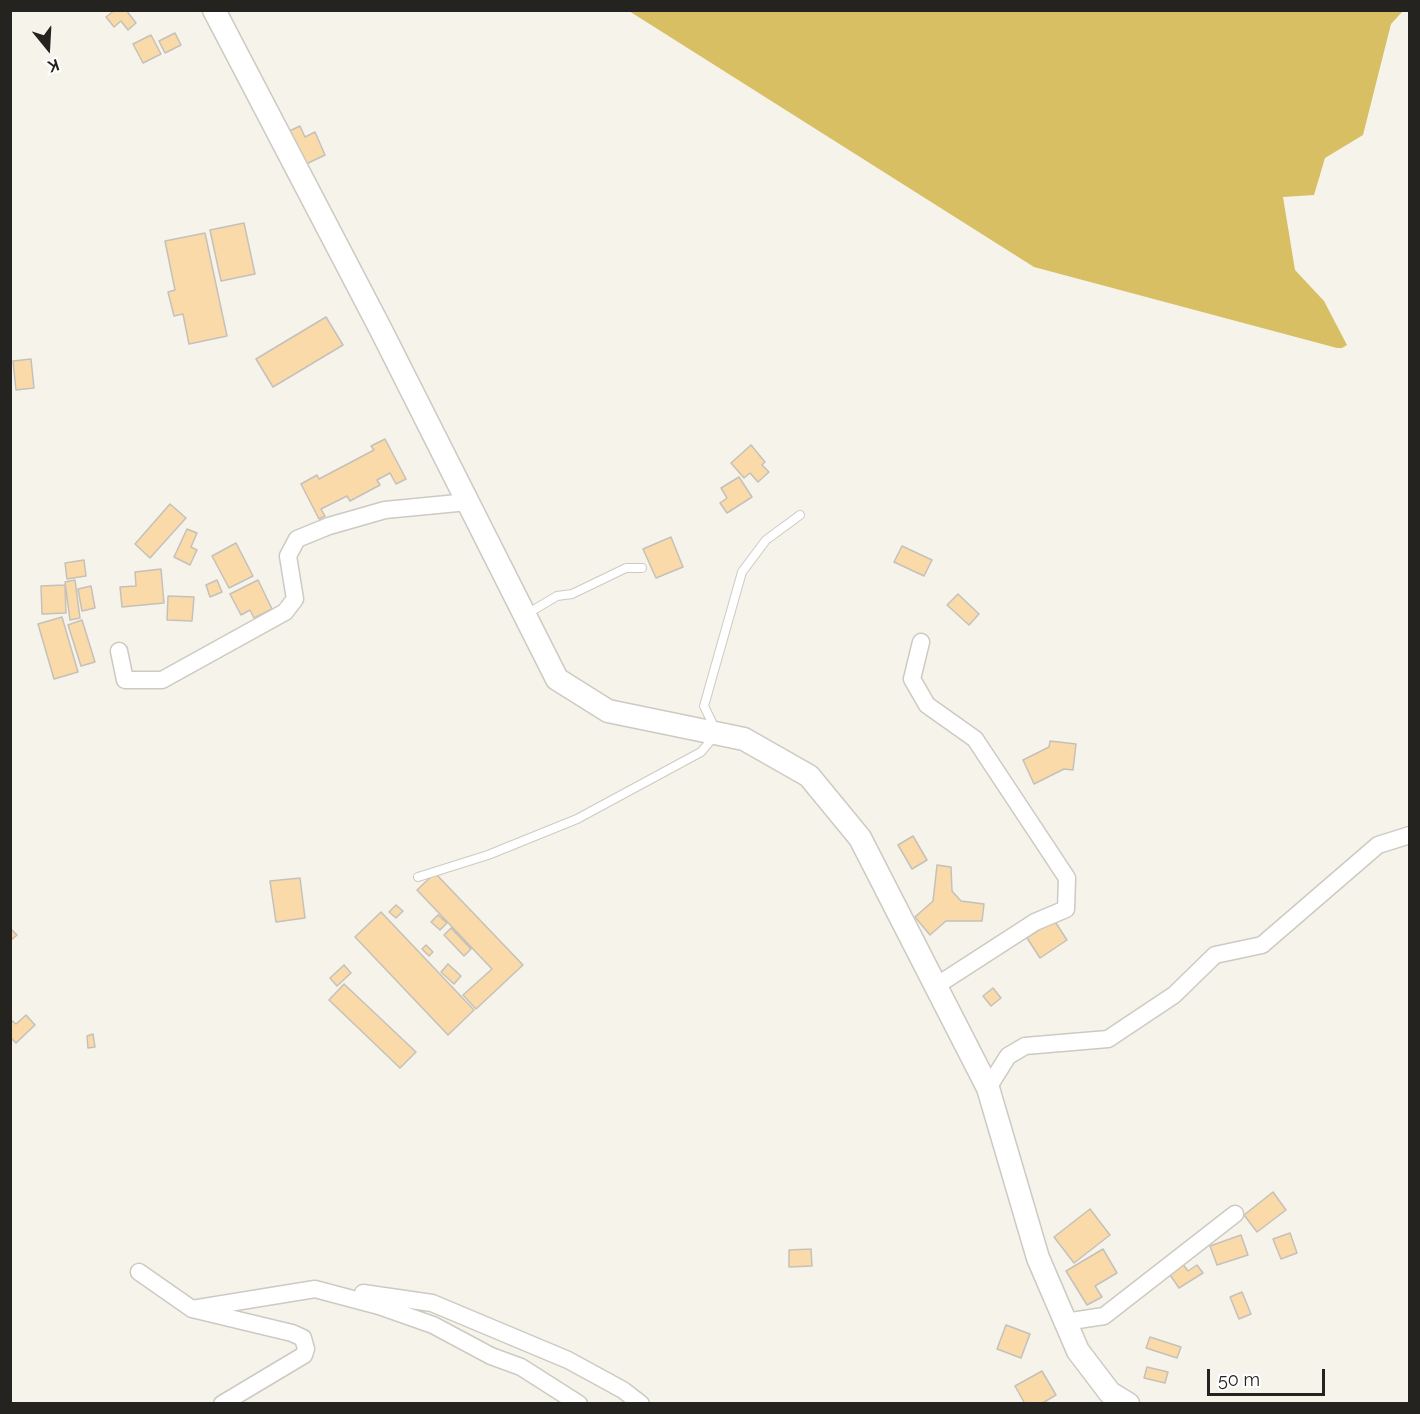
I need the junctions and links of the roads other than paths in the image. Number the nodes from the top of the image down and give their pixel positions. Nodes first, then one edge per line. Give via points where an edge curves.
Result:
1 (214, 10) edge
2 (468, 502) junction
3 (800, 515) dead end
4 (642, 568) dead end
5 (525, 615) junction
6 (921, 642) dead end
7 (119, 651) dead end
8 (717, 733) junction
9 (1410, 835) edge
10 (418, 877) dead end
11 (936, 986) junction
12 (987, 1088) junction
13 (1235, 1214) dead end
14 (139, 1272) dead end
15 (315, 1289) junction
16 (192, 1309) junction
17 (1065, 1322) junction
18 (222, 1404) edge
19 (579, 1404) edge
20 (641, 1404) edge
21 (1128, 1404) edge

1 - 2 street
2 - 5 street
2 - 7 street via 385,510 297,538 288,556 296,599 285,612 162,680 125,680
3 - 8 lane via 766,540 742,572 704,706
4 - 5 lane via 626,568 572,594 557,596
5 - 8 street via 557,679 608,711
6 - 11 street via 912,679 927,705 975,739 1067,878 1066,909 1035,922
8 - 10 lane via 701,752 577,819 488,855
8 - 11 street via 744,739 810,776 860,838
9 - 12 street via 1378,845 1262,945 1215,955 1174,995 1108,1040 1025,1046 1008,1056
11 - 12 street
12 - 17 street via 1038,1258
13 - 17 street via 1104,1316
14 - 16 street
15 - 16 street
15 - 19 street via 433,1325 521,1367
15 - 20 street via 432,1303 568,1360
16 - 18 street via 303,1338 304,1355
17 - 21 street via 1078,1351 1110,1393

